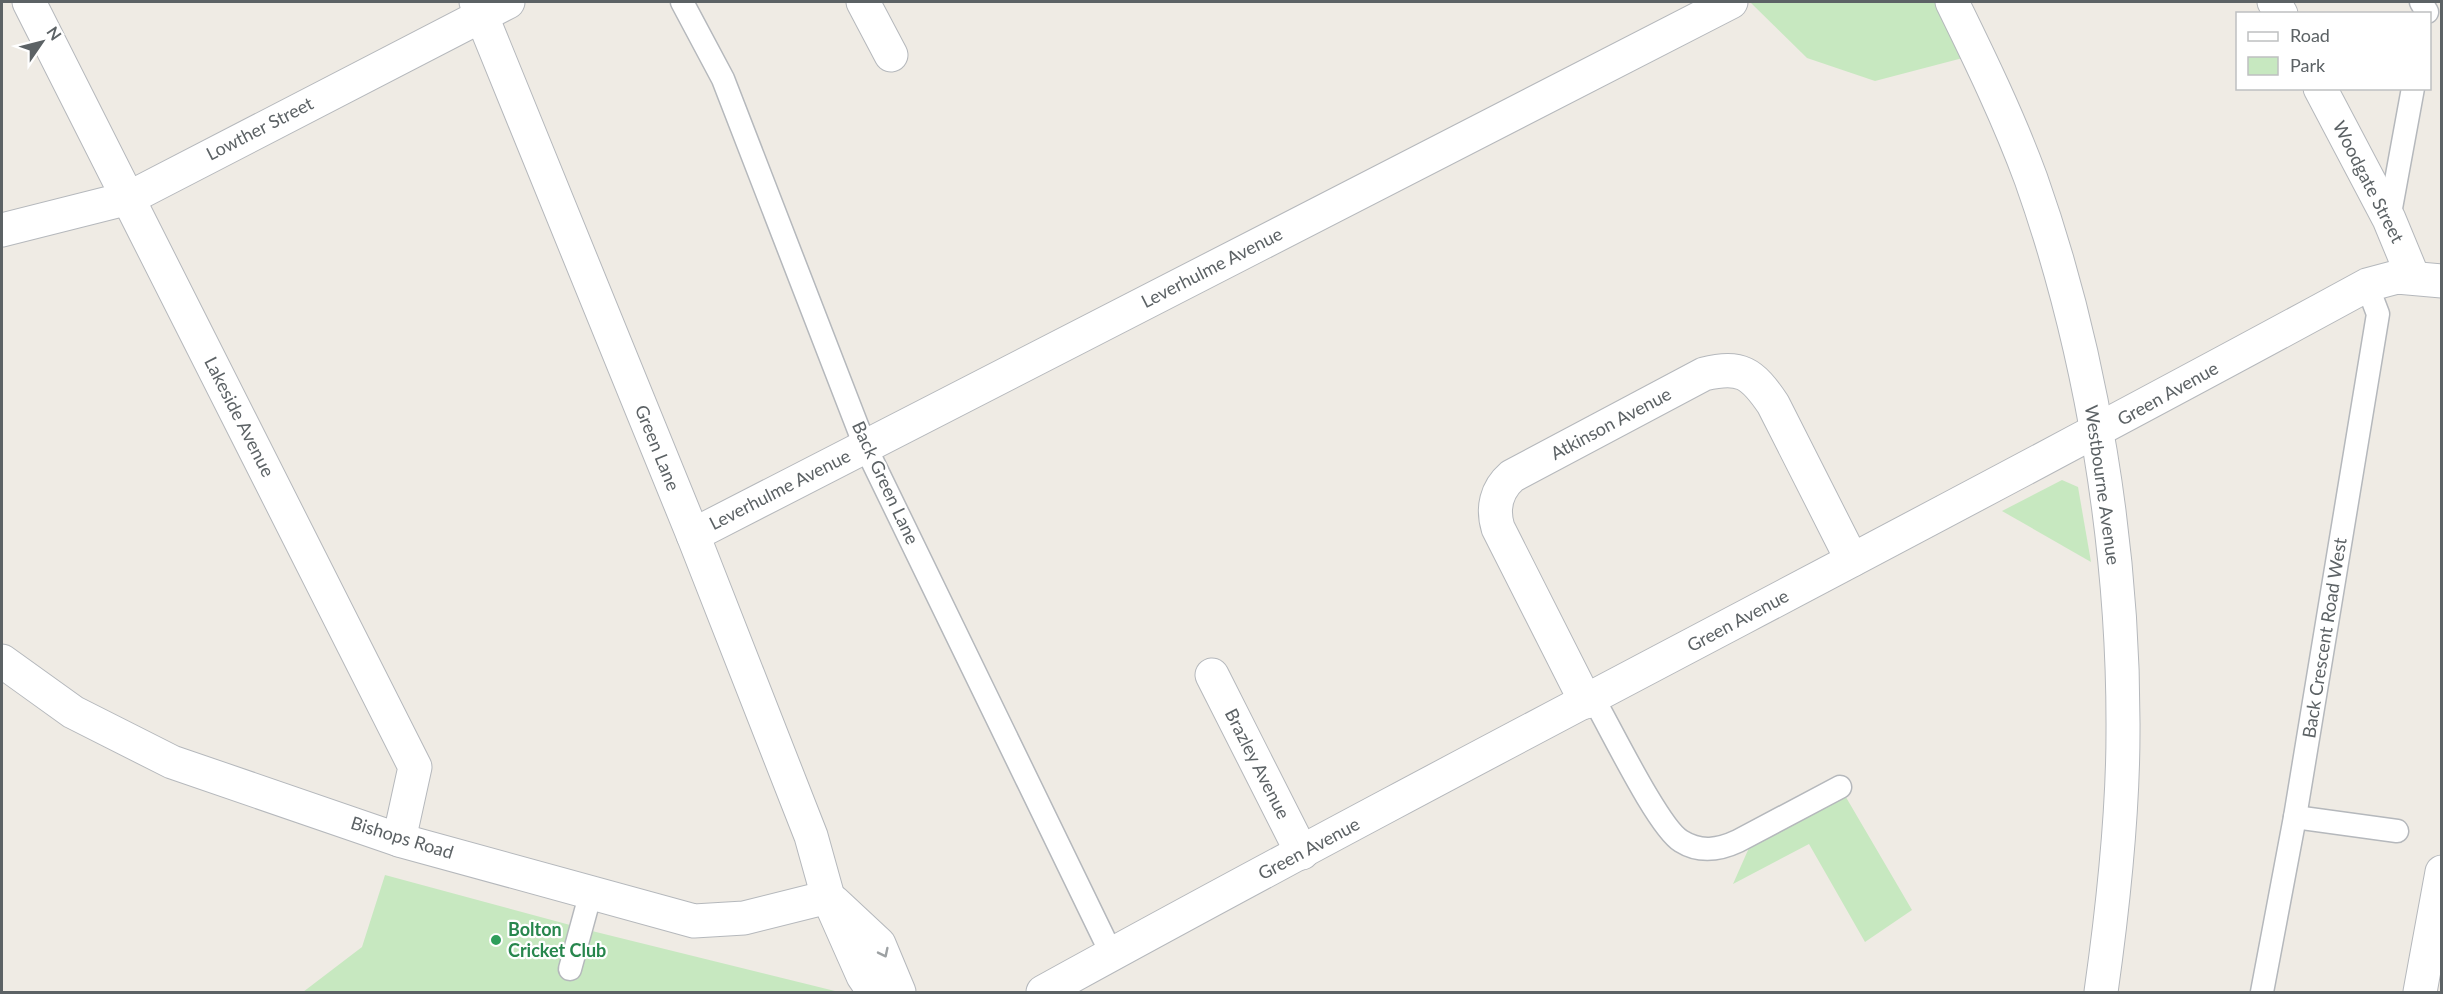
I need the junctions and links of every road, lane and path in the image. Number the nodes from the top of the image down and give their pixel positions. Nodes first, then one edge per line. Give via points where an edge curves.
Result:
1 (29, 2) edge
2 (682, 2) edge
3 (863, 2) edge
4 (1731, 2) edge
5 (1952, 2) edge
6 (488, 6) edge
7 (891, 55) dead end
8 (2321, 90) edge
9 (2413, 90) edge
10 (129, 198) junction
11 (2389, 219) junction
12 (2, 230) edge
13 (2427, 279) edge
14 (2367, 285) junction
15 (2097, 432) junction
16 (865, 446) junction
17 (693, 535) junction
18 (1852, 560) junction
19 (2, 661) edge
20 (1212, 675) dead end
21 (1590, 700) junction
22 (1840, 788) dead end
23 (2295, 817) junction
24 (2397, 831) dead end
25 (399, 840) junction
26 (1302, 853) junction
27 (2442, 872) edge
28 (591, 892) junction
29 (828, 897) junction
30 (1112, 955) junction
31 (570, 969) dead end
32 (874, 993) edge
33 (899, 993) edge
34 (1043, 993) edge
35 (2101, 993) edge
36 (2262, 993) edge
37 (2420, 993) edge

1 - 10 street, Lakeside Avenue
2 - 16 lane, Back Green Lane via 723,79
3 - 7 street
4 - 16 street, Leverhulme Avenue
5 - 15 street, Westbourne Avenue via 2031,179 2068,301
6 - 10 street, Lowther Street
6 - 17 street, Green Lane
8 - 11 street, Woodgate Street
9 - 11 lane
10 - 12 street, Lowther Street
10 - 25 street, Lakeside Avenue via 415,767
11 - 13 street, Woodgate Street
13 - 14 street, Green Avenue via 2382,280
14 - 15 street, Green Avenue
14 - 23 lane, Back Crescent Road West via 2378,315
15 - 18 street, Green Avenue
15 - 35 street, Westbourne Avenue via 2114,559 2124,734 2118,836
16 - 17 street, Leverhulme Avenue
16 - 30 lane, Back Green Lane
17 - 29 street, Green Lane via 812,836
18 - 21 street, Green Avenue
18 - 21 street, Atkinson Avenue via 1773,404 1763,389 1736,369 1694,379 1512,476 1501,486 1494,516 1498,528
19 - 25 street, Bishops Road via 73,712 172,762
20 - 26 street, Brazley Avenue
21 - 22 lane via 1663,823 1680,841 1703,850 1723,848
21 - 26 street, Green Avenue
23 - 24 lane
23 - 36 lane, Back Crescent Road West
25 - 28 street, Bishops Road
26 - 30 street, Green Avenue
27 - 37 street
28 - 29 street, Bishops Road via 694,921 744,918
28 - 31 lane
29 - 32 street, Green Lane via 862,976
29 -> 33 street via 879,944
30 - 34 street, Green Avenue

